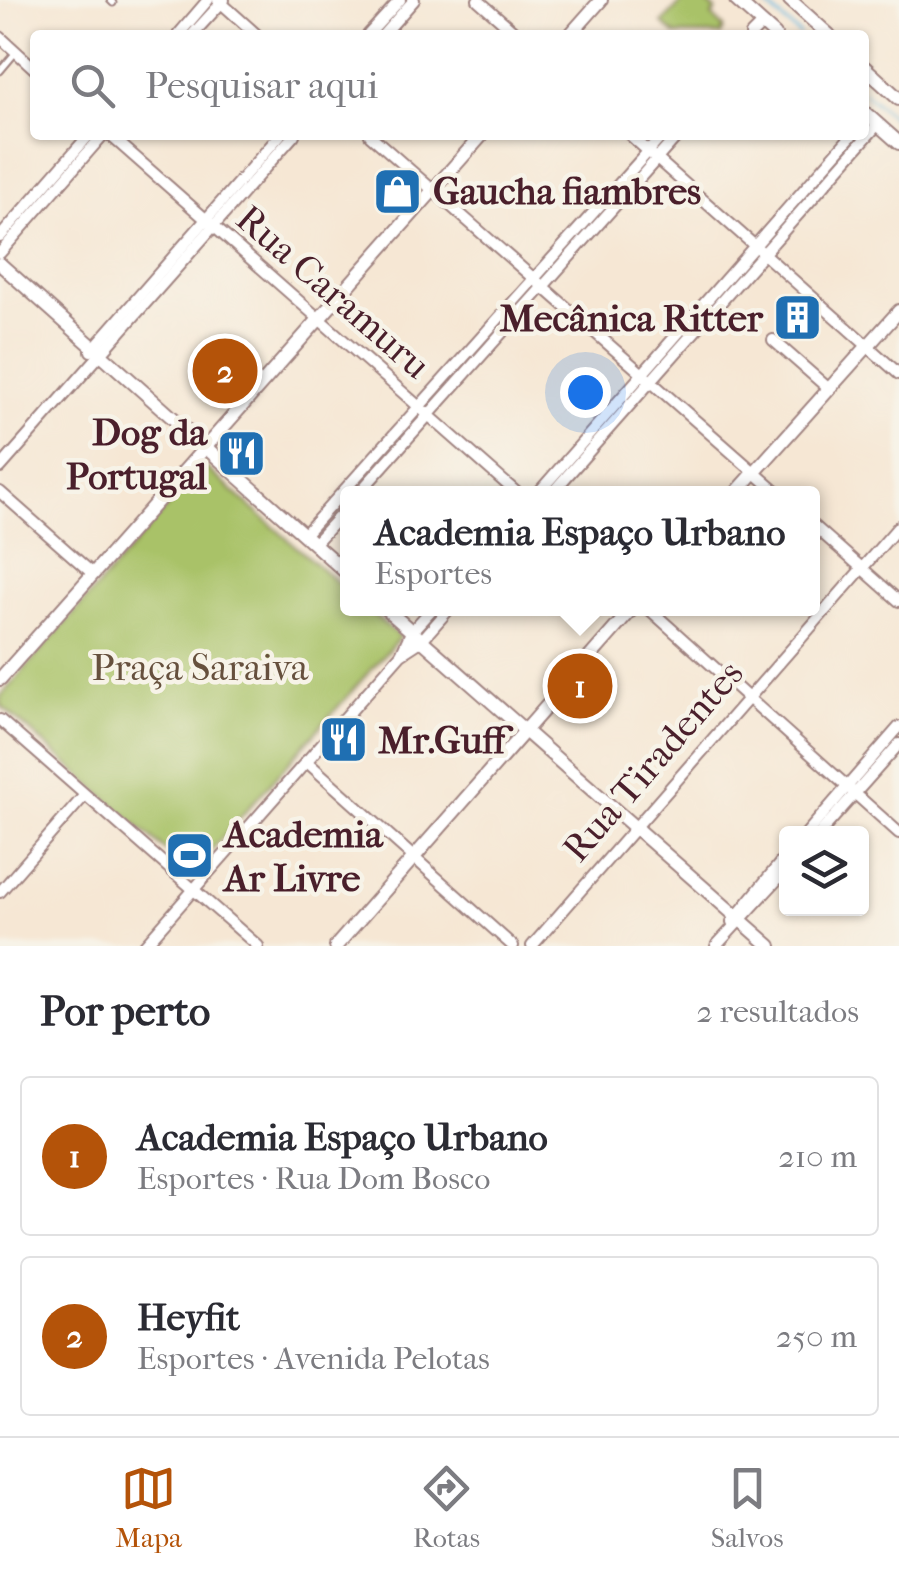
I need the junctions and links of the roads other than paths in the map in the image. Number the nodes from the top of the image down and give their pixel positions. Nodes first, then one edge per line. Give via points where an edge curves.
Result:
1 (208, 0) edge
2 (478, 0) edge
3 (601, 0) edge
4 (736, 0) edge
5 (790, 0) edge
6 (221, 1) edge
7 (408, 1) edge
8 (182, 30) edge
9 (196, 30) edge
10 (252, 30) edge
11 (381, 30) edge
12 (512, 30) edge
13 (574, 30) edge
14 (767, 30) edge
15 (823, 30) edge
16 (0, 37) edge
17 (16, 52) junction
18 (30, 64) edge
19 (0, 70) edge
20 (869, 71) edge
21 (898, 96) edge
22 (869, 120) edge
23 (85, 140) edge
24 (101, 140) edge
25 (112, 140) edge
26 (283, 140) edge
27 (376, 140) edge
28 (478, 140) edge
29 (636, 140) edge
30 (660, 140) edge
31 (672, 140) edge
32 (848, 140) edge
33 (851, 140) edge
34 (899, 143) edge
35 (652, 155) junction
36 (433, 190) junction
37 (31, 210) junction
38 (209, 224) junction
39 (0, 237) edge
40 (761, 250) junction
41 (178, 251) junction
42 (0, 253) edge
43 (187, 260) junction
44 (0, 264) edge
45 (538, 282) junction
46 (147, 284) junction
47 (157, 294) junction
48 (899, 311) edge
49 (316, 317) junction
50 (773, 340) dead end
51 (867, 346) junction
52 (97, 350) junction
53 (899, 374) edge
54 (647, 378) junction
55 (829, 389) junction
56 (423, 412) junction
57 (608, 421) junction
58 (205, 448) junction
59 (389, 450) junction
60 (0, 468) edge
61 (755, 473) junction
62 (357, 486) edge
63 (364, 486) edge
64 (508, 486) edge
65 (546, 486) edge
66 (558, 486) edge
67 (743, 486) edge
68 (769, 486) edge
69 (0, 492) edge
70 (340, 506) edge
71 (340, 513) edge
72 (899, 526) edge
73 (820, 531) edge
74 (310, 540) junction
75 (340, 567) edge
76 (863, 569) junction
77 (93, 574) junction
78 (899, 601) edge
79 (394, 616) edge
80 (428, 616) edge
81 (440, 616) edge
82 (626, 616) edge
83 (657, 616) edge
84 (416, 636) junction
85 (0, 680) edge
86 (748, 699) junction
87 (0, 720) edge
88 (899, 727) edge
89 (526, 732) junction
90 (899, 744) edge
91 (306, 761) junction
92 (850, 790) junction
93 (84, 796) junction
94 (814, 826) edge
95 (824, 826) edge
96 (636, 827) junction
97 (899, 833) edge
98 (414, 858) junction
99 (779, 865) edge
100 (779, 877) edge
101 (193, 891) junction
102 (0, 892) edge
103 (738, 918) junction
104 (144, 946) edge
105 (258, 946) edge
106 (336, 946) edge
107 (513, 946) edge
108 (532, 946) edge
109 (716, 946) edge
110 (770, 946) edge

1 - 8 street
2 - 12 street
3 - 13 street
4 - 14 street
5 - 15 street
6 - 9 street
6 - 10 street
7 - 11 street
16 - 17 street
17 - 18 street
17 - 19 lane
20 - 21 street
22 - 34 street
23 - 37 street
24 - 37 street
25 - 38 street, Rua Caramuru
26 - 38 street
27 - 36 street
28 - 36 street
29 - 35 street
30 - 35 street
31 - 35 street
32 - 40 street
33 - 40 street
35 - 40 street
35 - 45 street
36 - 45 street
36 - 49 street
37 - 39 street
37 - 42 street
38 - 41 street
38 - 43 street
38 - 49 street, Rua Caramuru
40 - 51 street
40 - 54 street
41 - 43 street
41 - 46 street
43 - 47 street
44 - 52 street
45 - 54 street
45 - 56 street
46 - 47 street
46 - 52 street
47 - 52 street
48 - 51 street
49 - 56 street, Rua Caramuru
49 - 58 street
50 - 55 street
51 - 53 street
51 - 55 street
52 - 58 street
52 - 60 street
54 - 57 street
54 - 61 street
55 - 61 street
56 - 59 street
56 - 64 street, Rua Caramuru
57 - 65 street
57 - 66 street
58 - 74 street
58 - 77 street
59 - 62 street
59 - 63 street
61 - 67 street
61 - 68 street
69 - 77 street
70 - 74 street
71 - 74 street
72 - 76 street, Rua Tiradentes
73 - 76 street
74 - 75 street
76 - 78 street
76 - 86 street, Rua Tiradentes
77 - 85 street
79 - 84 street
80 - 84 street
81 - 84 street
82 - 89 street
83 - 86 street
84 - 89 street
84 - 91 street
86 - 92 street
86 - 96 street, Rua Tiradentes
87 - 93 street
88 - 92 street
89 - 96 street
89 - 98 street
90 - 92 street
91 - 98 street
91 - 101 street
92 - 94 street
92 - 95 street
92 - 97 street
93 - 101 street
93 - 102 street
96 - 103 street
96 - 108 street, Rua Tiradentes
98 - 106 street
98 - 107 street
99 - 103 street
100 - 103 street
101 - 104 street
101 - 105 street
103 - 109 street
103 - 110 street

